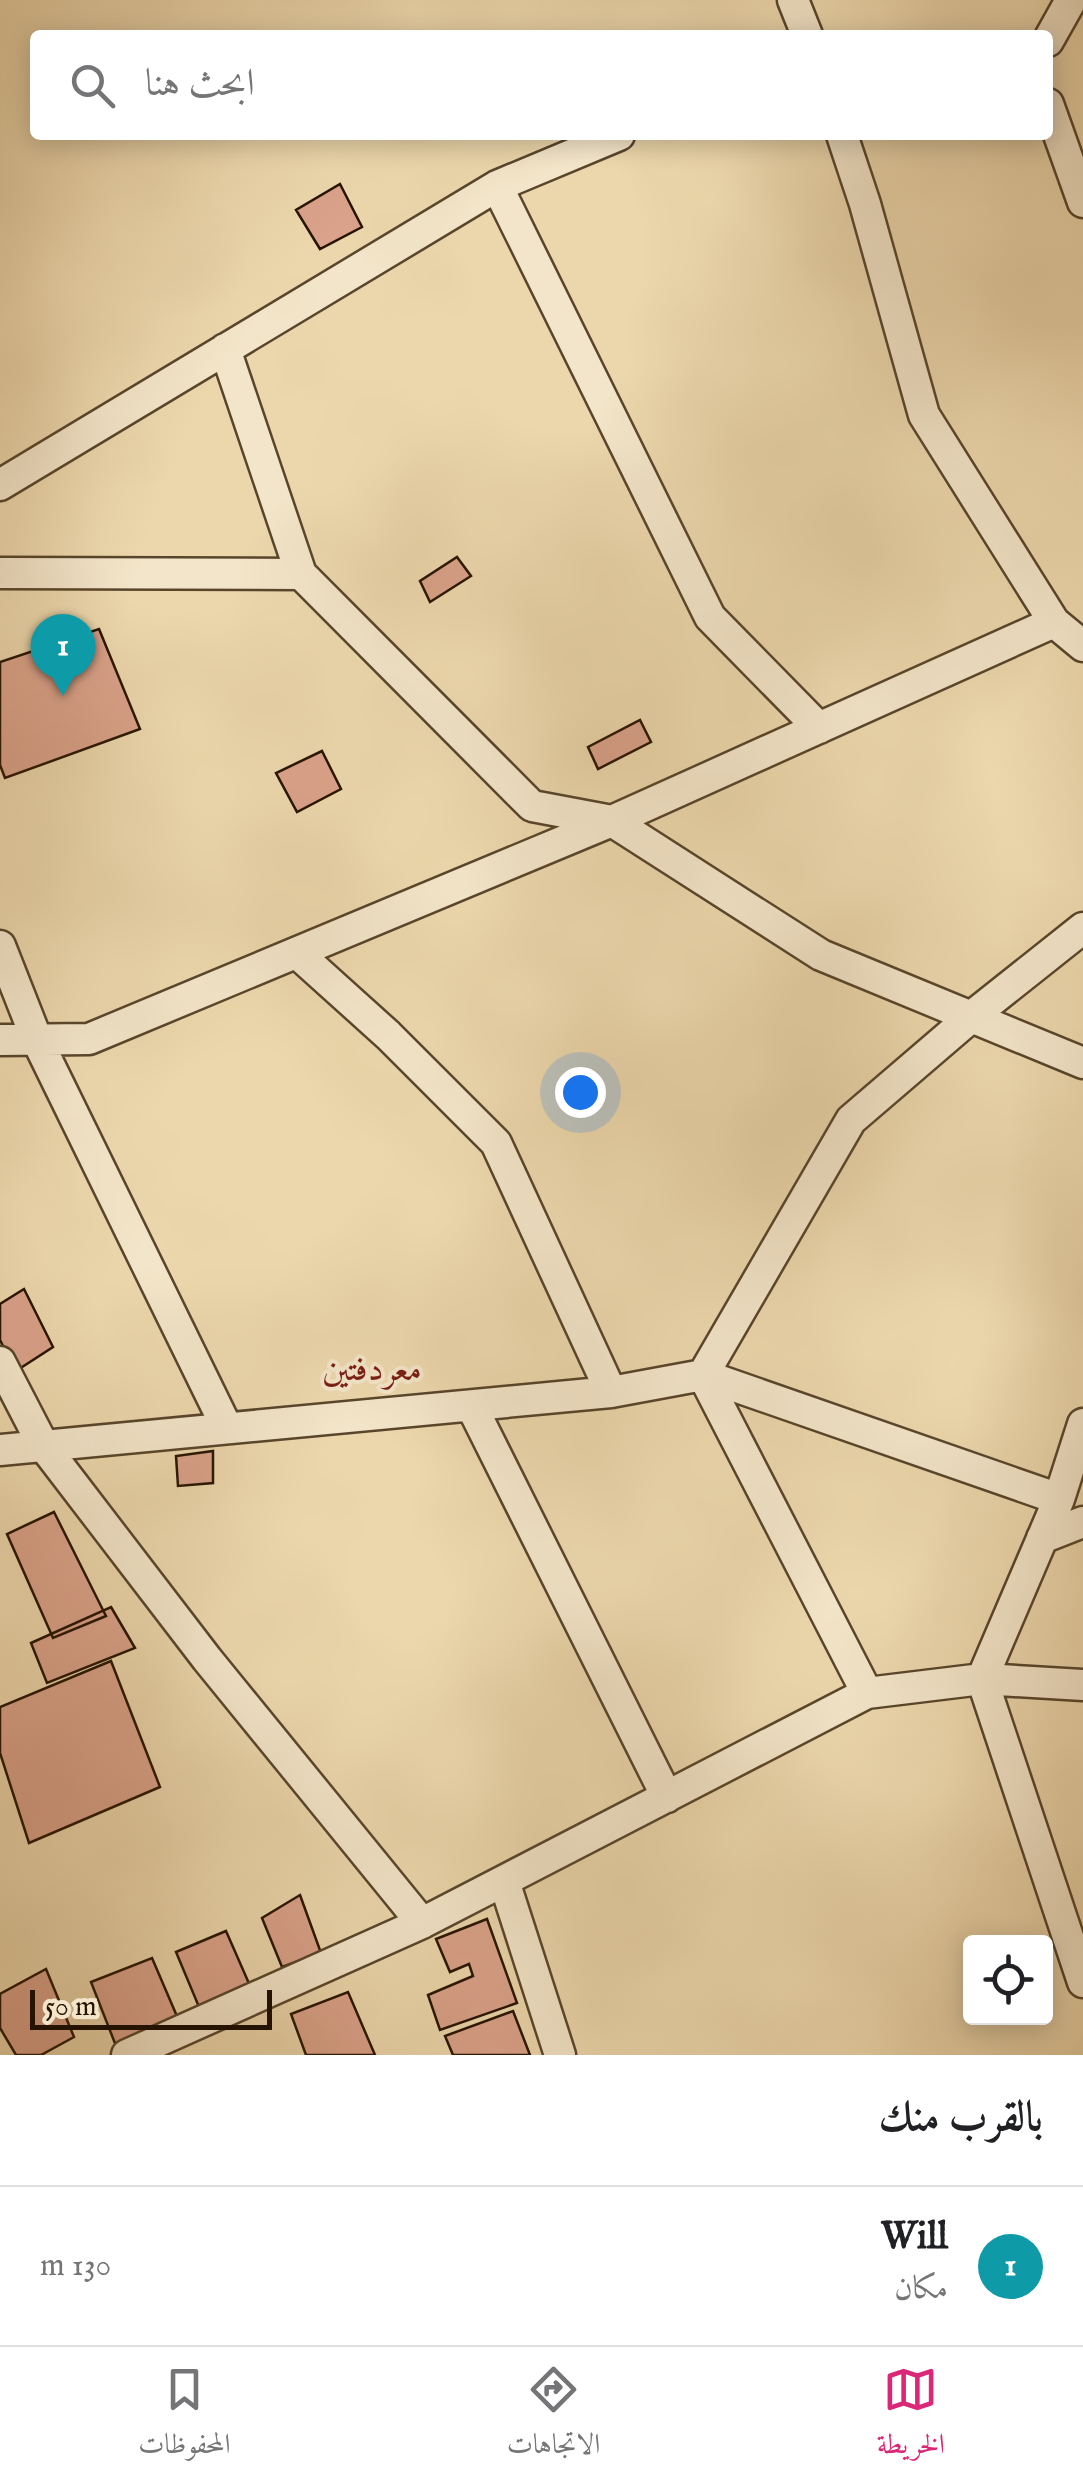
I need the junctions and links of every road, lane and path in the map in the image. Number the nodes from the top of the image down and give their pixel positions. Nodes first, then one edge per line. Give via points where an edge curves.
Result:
1 (793, 0) edge
2 (1071, 0) edge
3 (804, 30) edge
4 (1053, 32) edge
5 (1053, 118) edge
6 (608, 140) edge
7 (844, 140) edge
8 (497, 186) junction
9 (1083, 202) edge
10 (225, 350) junction
11 (0, 485) edge
12 (0, 574) edge
13 (301, 574) junction
14 (1054, 622) junction
15 (1083, 646) edge
16 (819, 728) junction
17 (612, 822) junction
18 (1083, 928) edge
19 (0, 946) edge
20 (297, 952) junction
21 (971, 1017) junction
22 (0, 1040) edge
23 (37, 1040) junction
24 (1083, 1064) edge
25 (0, 1362) edge
26 (703, 1375) junction
27 (610, 1392) junction
28 (472, 1406) junction
29 (1083, 1424) edge
30 (227, 1428) junction
31 (43, 1445) junction
32 (0, 1450) edge
33 (1059, 1499) junction
34 (1083, 1522) edge
35 (1042, 1538) junction
36 (982, 1679) junction
37 (1083, 1685) edge
38 (866, 1692) junction
39 (667, 1797) junction
40 (504, 1881) junction
41 (422, 1923) junction
42 (1083, 1982) edge
43 (128, 2055) edge
44 (560, 2055) edge

1 - 3 street
2 - 4 street
5 - 9 street
6 - 8 street
7 - 14 street via 924,415
8 - 10 street
8 - 16 street via 710,617
10 - 11 street
10 - 13 street
12 - 13 street
13 - 17 street via 532,806
14 - 15 street
14 - 16 street
16 - 17 street
17 - 20 street
17 - 21 street via 821,955
18 - 21 street
19 - 23 street
20 - 23 street via 90,1039
20 - 27 street via 496,1143
21 - 24 street
21 - 26 street via 851,1120
22 - 23 street
23 - 30 street
25 - 31 street
26 - 27 street
26 - 33 street
26 - 38 street
27 - 28 street
28 - 30 street
28 - 39 street
29 - 33 street
30 - 31 street
31 - 32 street
31 - 41 street
33 - 35 street
34 - 35 street
35 - 36 street
36 - 37 street
36 - 38 street
36 - 42 street
38 - 39 street
39 - 40 street
40 - 41 street
40 - 44 street
41 - 43 street

